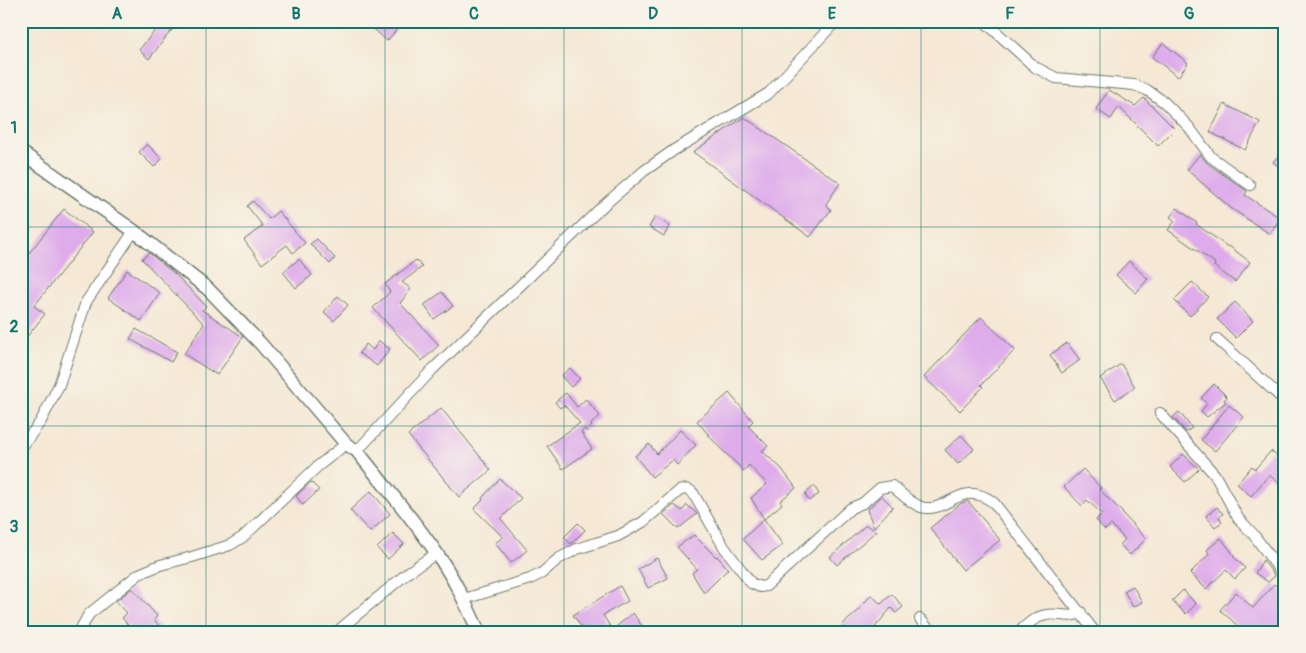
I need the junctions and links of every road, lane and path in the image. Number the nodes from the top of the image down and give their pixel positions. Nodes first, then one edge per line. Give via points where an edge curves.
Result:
1 (836, 21) edge
2 (984, 21) edge
3 (21, 152) edge
4 (1250, 185) dead end
5 (134, 231) junction
6 (1217, 340) dead end
7 (1285, 401) edge
8 (1160, 412) dead end
9 (346, 444) junction
10 (21, 448) edge
11 (357, 451) junction
12 (436, 553) junction
13 (1285, 576) edge
14 (464, 599) junction
15 (1081, 612) junction
16 (920, 619) dead end
17 (79, 632) edge
18 (338, 632) edge
19 (479, 632) edge
20 (931, 632) edge
21 (1019, 632) edge
22 (1096, 632) edge

1 - 11 street via 769,93 674,150 604,206 432,370
2 - 4 street via 1035,67 1056,78 1134,84 1147,90 1188,126 1211,157
3 - 5 street
5 - 9 street via 208,289 261,344
5 - 10 street via 86,302 59,385 42,420
6 - 7 street
8 - 13 street via 1215,475 1238,518
9 - 11 street
9 - 17 street via 243,537 230,545 138,574 89,614
11 - 12 street
12 - 14 street
12 - 18 street
14 - 15 street via 530,578 577,549 618,536 643,522 685,489 693,493 724,547 751,582 760,587 766,586 851,508 863,503 880,488 892,486 922,507 932,507 966,494 987,497
14 - 19 street
15 - 21 street via 1073,616 1042,616
15 - 22 street
16 - 20 street

